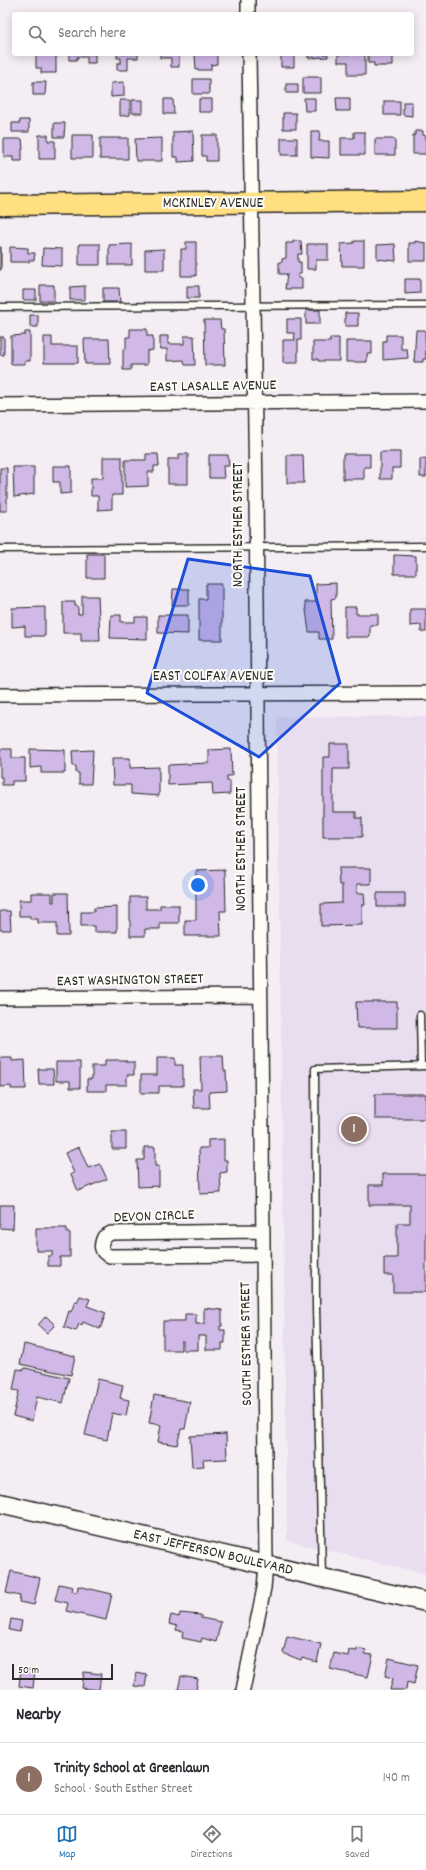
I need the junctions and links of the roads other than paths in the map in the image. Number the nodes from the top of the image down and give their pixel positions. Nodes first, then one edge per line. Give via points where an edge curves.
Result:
1 (248, 0) edge
2 (248, 12) edge
3 (250, 56) edge
4 (426, 201) edge
5 (252, 204) junction
6 (0, 205) edge
7 (426, 305) edge
8 (253, 306) junction
9 (0, 307) edge
10 (426, 401) edge
11 (254, 402) junction
12 (0, 405) edge
13 (256, 546) junction
14 (426, 546) edge
15 (0, 549) edge
16 (257, 693) junction
17 (426, 693) edge
18 (0, 695) edge
19 (259, 996) junction
20 (0, 998) edge
21 (420, 1015) dead end
22 (424, 1066) edge
23 (262, 1231) junction
24 (262, 1255) junction
25 (0, 1503) edge
26 (266, 1565) junction
27 (322, 1578) junction
28 (426, 1602) edge
29 (243, 1690) edge

1 - 2 street
3 - 5 street, NORTH ESTHER STREET
4 - 5 main road, MCKINLEY AVENUE
5 - 6 main road, MCKINLEY AVENUE
5 - 8 street, NORTH ESTHER STREET
7 - 8 lane
8 - 9 lane
8 - 11 street, NORTH ESTHER STREET
10 - 11 street, EAST LASALLE AVENUE
11 - 12 street, EAST LASALLE AVENUE
11 - 13 street, NORTH ESTHER STREET
13 - 14 lane
13 - 15 lane
13 - 16 street, NORTH ESTHER STREET
16 - 17 street, EAST COLFAX AVENUE
16 - 18 street, EAST COLFAX AVENUE
16 - 19 street, NORTH ESTHER STREET
19 - 20 street, EAST WASHINGTON STREET
19 - 23 street, SOUTH ESTHER STREET
21 - 22 lane
22 - 27 lane via 315,1069 316,1306
23 - 24 street, SOUTH ESTHER STREET
23 - 24 street, DEVON CIRCLE via 111,1233 104,1237 101,1243 104,1255 110,1256
24 - 26 street, SOUTH ESTHER STREET
25 - 26 street, EAST JEFFERSON BOULEVARD
26 - 27 street, EAST JEFFERSON BOULEVARD
26 - 29 street, SOUTH ESTHER STREET via 264,1588
27 - 28 street, EAST JEFFERSON BOULEVARD

